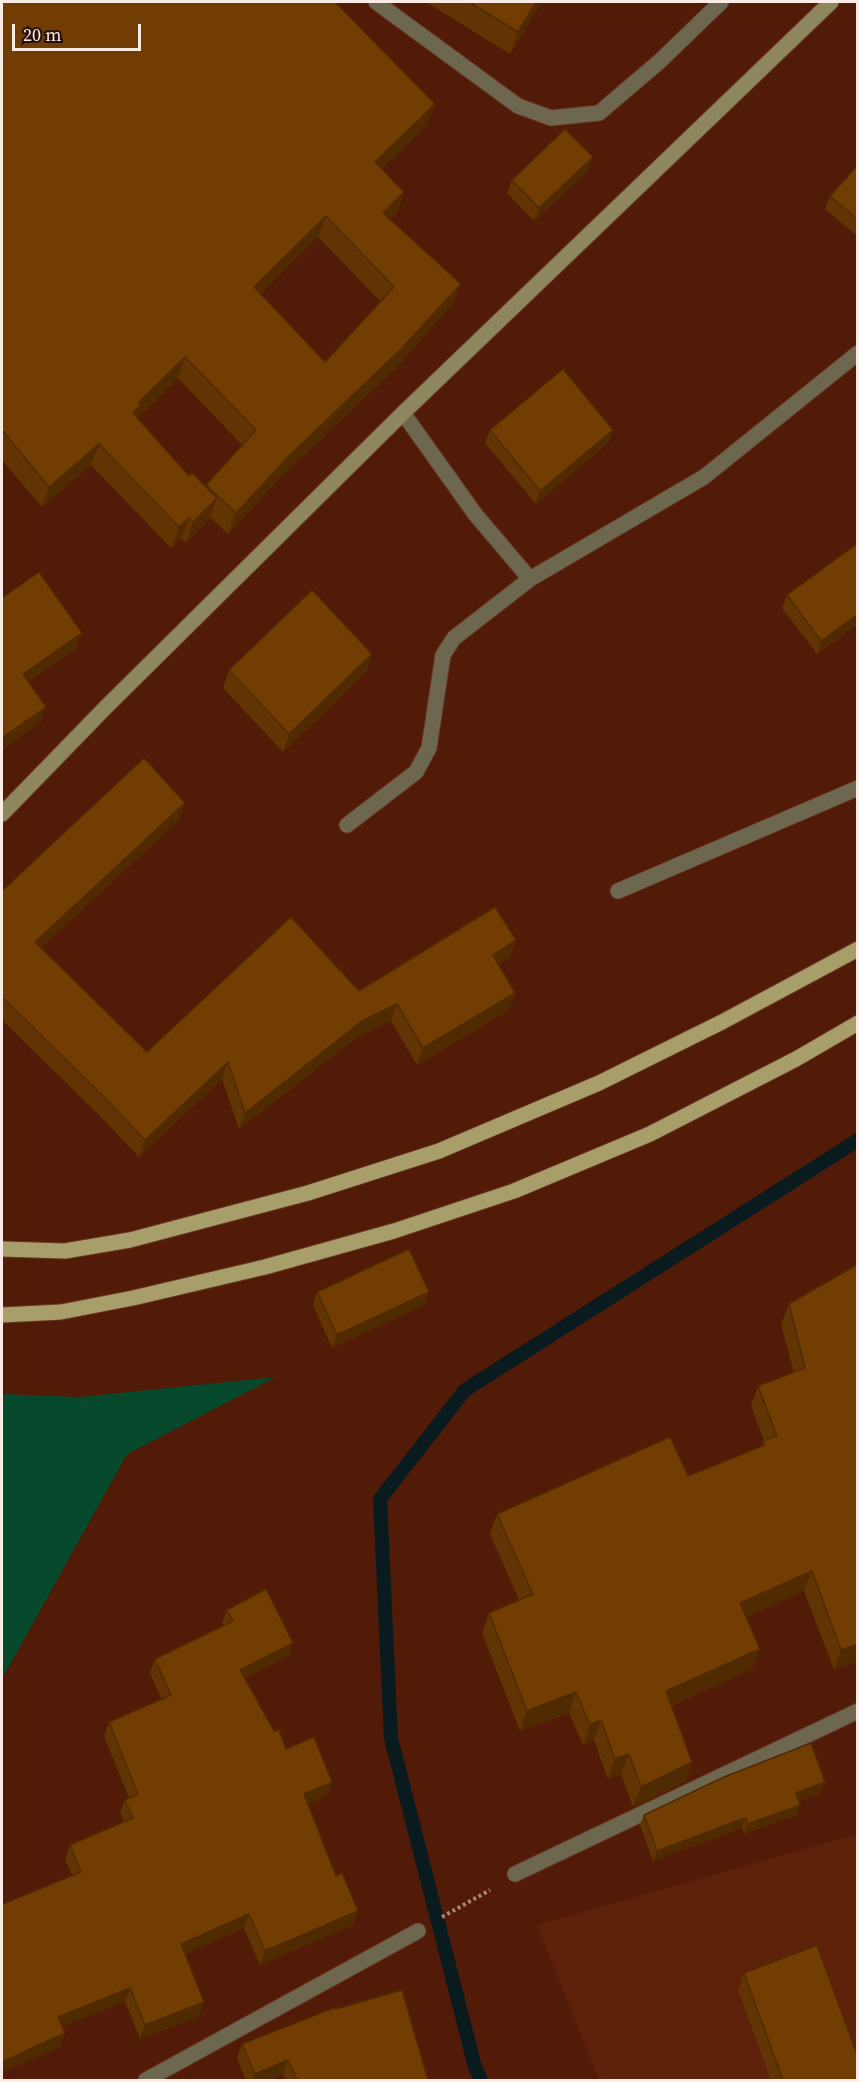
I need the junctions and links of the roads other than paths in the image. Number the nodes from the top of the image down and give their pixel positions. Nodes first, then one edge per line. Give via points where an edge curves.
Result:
1 (376, 2) edge
2 (722, 2) edge
3 (831, 2) edge
4 (858, 353) edge
5 (403, 413) junction
6 (530, 579) junction
7 (858, 788) edge
8 (2, 814) edge
9 (347, 825) dead end
10 (618, 891) dead end
11 (858, 949) edge
12 (858, 1023) edge
13 (2, 1249) edge
14 (2, 1315) edge
15 (858, 1711) edge
16 (515, 1874) dead end
17 (418, 1931) road end
18 (146, 2080) edge

1 - 2 street via 518,106 551,118 599,114
3 - 5 main road
4 - 6 street via 704,477
5 - 6 street via 475,514
5 - 8 main road
6 - 9 street via 454,638 443,655 429,748 416,772
7 - 10 street
11 - 13 main road via 599,1083 439,1151 308,1193 130,1240 65,1251
12 - 14 main road via 650,1134 514,1191 265,1267 61,1312
15 - 16 street
17 - 18 street

